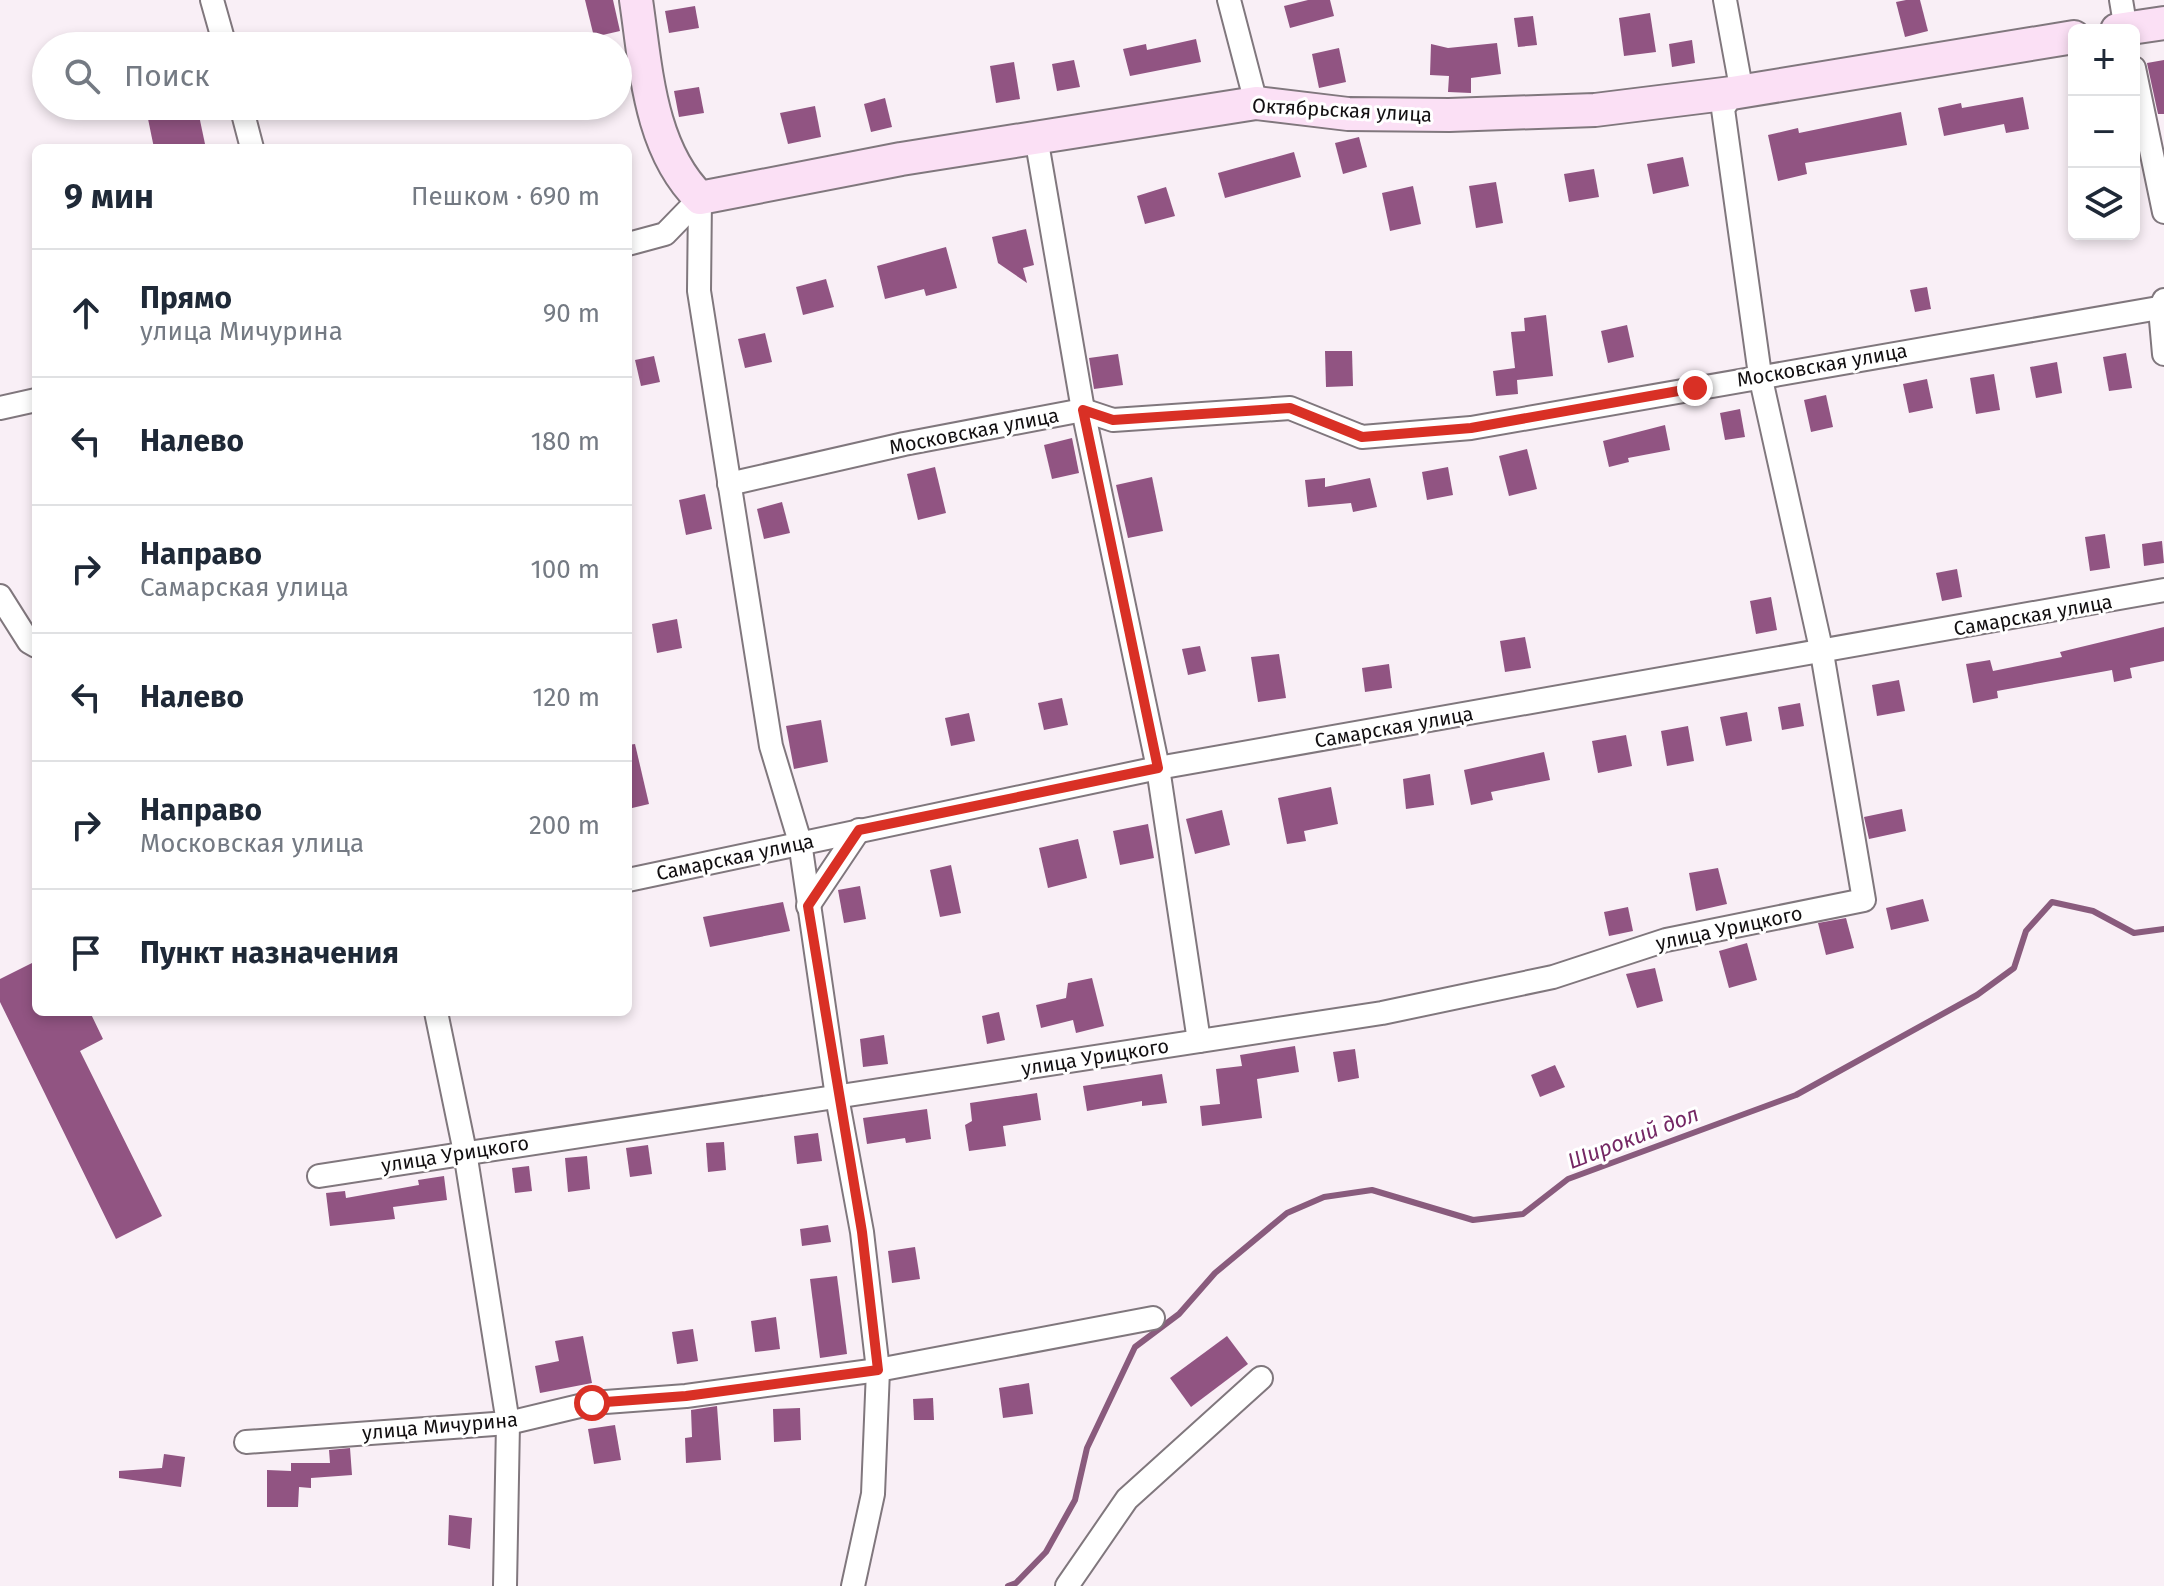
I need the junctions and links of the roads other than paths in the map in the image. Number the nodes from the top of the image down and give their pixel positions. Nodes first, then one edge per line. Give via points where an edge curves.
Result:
1 (212, 0) edge
2 (636, 0) edge
3 (1229, 0) edge
4 (1725, 0) edge
5 (2122, 22) edge
6 (2164, 23) edge
7 (221, 32) edge
8 (2068, 38) edge
9 (1732, 93) junction
10 (2140, 96) edge
11 (1256, 103) junction
12 (245, 120) edge
13 (1036, 137) junction
14 (251, 144) edge
15 (700, 198) junction
16 (2164, 212) edge
17 (632, 243) edge
18 (2163, 305) edge
19 (2164, 354) edge
20 (1760, 375) junction
21 (32, 401) edge
22 (0, 408) edge
23 (1083, 410) junction
24 (729, 484) junction
25 (2164, 590) edge
26 (0, 596) edge
27 (32, 644) edge
28 (1822, 653) junction
29 (1158, 768) junction
30 (859, 830) junction
31 (800, 842) junction
32 (632, 879) edge
33 (808, 906) junction
34 (437, 1016) edge
35 (1199, 1041) junction
36 (837, 1097) junction
37 (465, 1152) junction
38 (319, 1176) dead end
39 (1153, 1318) dead end
40 (878, 1370) junction
41 (1261, 1378) dead end
42 (508, 1423) junction
43 (246, 1442) dead end
44 (505, 1586) edge
45 (853, 1586) edge
46 (1067, 1586) edge

1 - 7 street
2 - 15 main road via 660,131 669,158
3 - 11 street
4 - 9 street via 1740,82
5 - 6 main road
8 - 9 main road, Октябрьская улица
9 - 11 main road, Октябрьская улица via 1595,110 1449,115 1348,114
9 - 20 street via 1723,109
10 - 16 street
11 - 13 main road, Октябрьская улица
12 - 14 street
13 - 15 main road, Октябрьская улица
13 - 23 street
15 - 17 street via 665,234
15 - 24 street via 699,291
18 - 19 street
18 - 20 street, Московская улица
20 - 23 street, Московская улица via 1471,428 1362,437 1290,408 1113,420
20 - 28 street
21 - 22 street
23 - 24 street, Московская улица
23 - 29 street
24 - 31 street via 771,746
25 - 28 street, Самарская улица
26 - 27 street
28 - 29 street, Самарская улица
28 - 35 street, улица Урицкого via 1864,900 1666,940 1553,977 1397,1010
29 - 30 street, Самарская улица
29 - 35 street
30 - 31 street, Самарская улица
30 - 33 street
31 - 32 street, Самарская улица
31 - 33 street
33 - 36 street
34 - 37 street
35 - 36 street, улица Урицкого
36 - 37 street, улица Урицкого
36 - 40 street via 862,1232
37 - 38 street, улица Урицкого
37 - 42 street
39 - 40 street, улица Мичурина
40 - 42 street, улица Мичурина via 592,1403
40 - 45 street via 873,1494
41 - 46 street via 1127,1499
42 - 43 street, улица Мичурина
42 - 44 street

